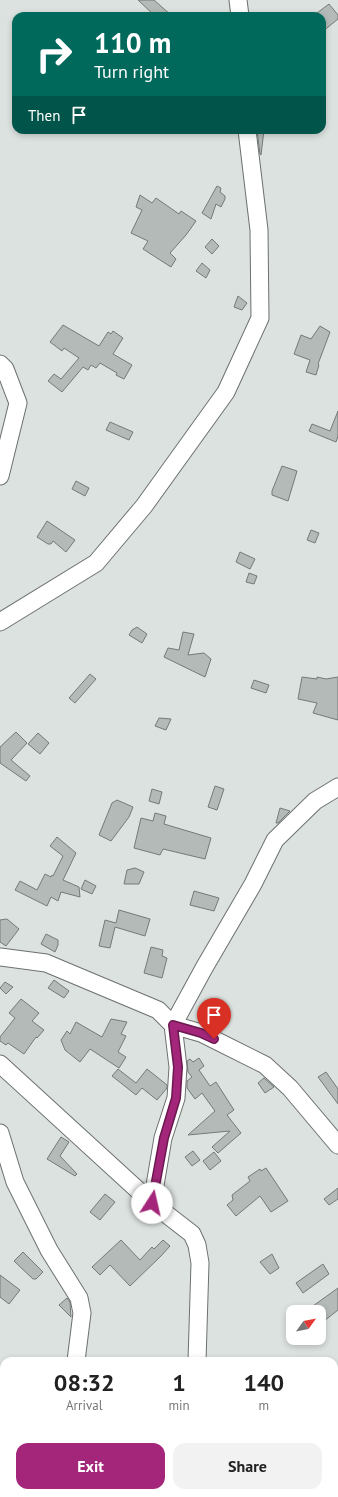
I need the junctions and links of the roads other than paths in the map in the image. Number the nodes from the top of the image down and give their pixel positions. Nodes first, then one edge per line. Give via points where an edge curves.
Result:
1 (238, 0) edge
2 (240, 12) edge
3 (247, 134) edge
4 (0, 364) edge
5 (0, 476) edge
6 (0, 622) edge
7 (338, 787) edge
8 (0, 958) edge
9 (173, 1025) junction
10 (0, 1064) edge
11 (0, 1133) edge
12 (338, 1145) edge
13 (152, 1203) junction
14 (76, 1357) edge
15 (197, 1357) edge

1 - 2 street
3 - 6 street via 259,230 260,318 226,392 144,506 96,563
4 - 5 street via 5,369 18,403
7 - 9 street via 315,800 275,840
8 - 9 street via 46,963 158,1010
9 - 12 street via 201,1033 265,1065 290,1088
9 - 13 street via 178,1067 176,1098 164,1138
10 - 13 street
11 - 14 street via 15,1182 49,1250 79,1298 82,1313
13 - 15 street via 192,1234 197,1245 200,1263

